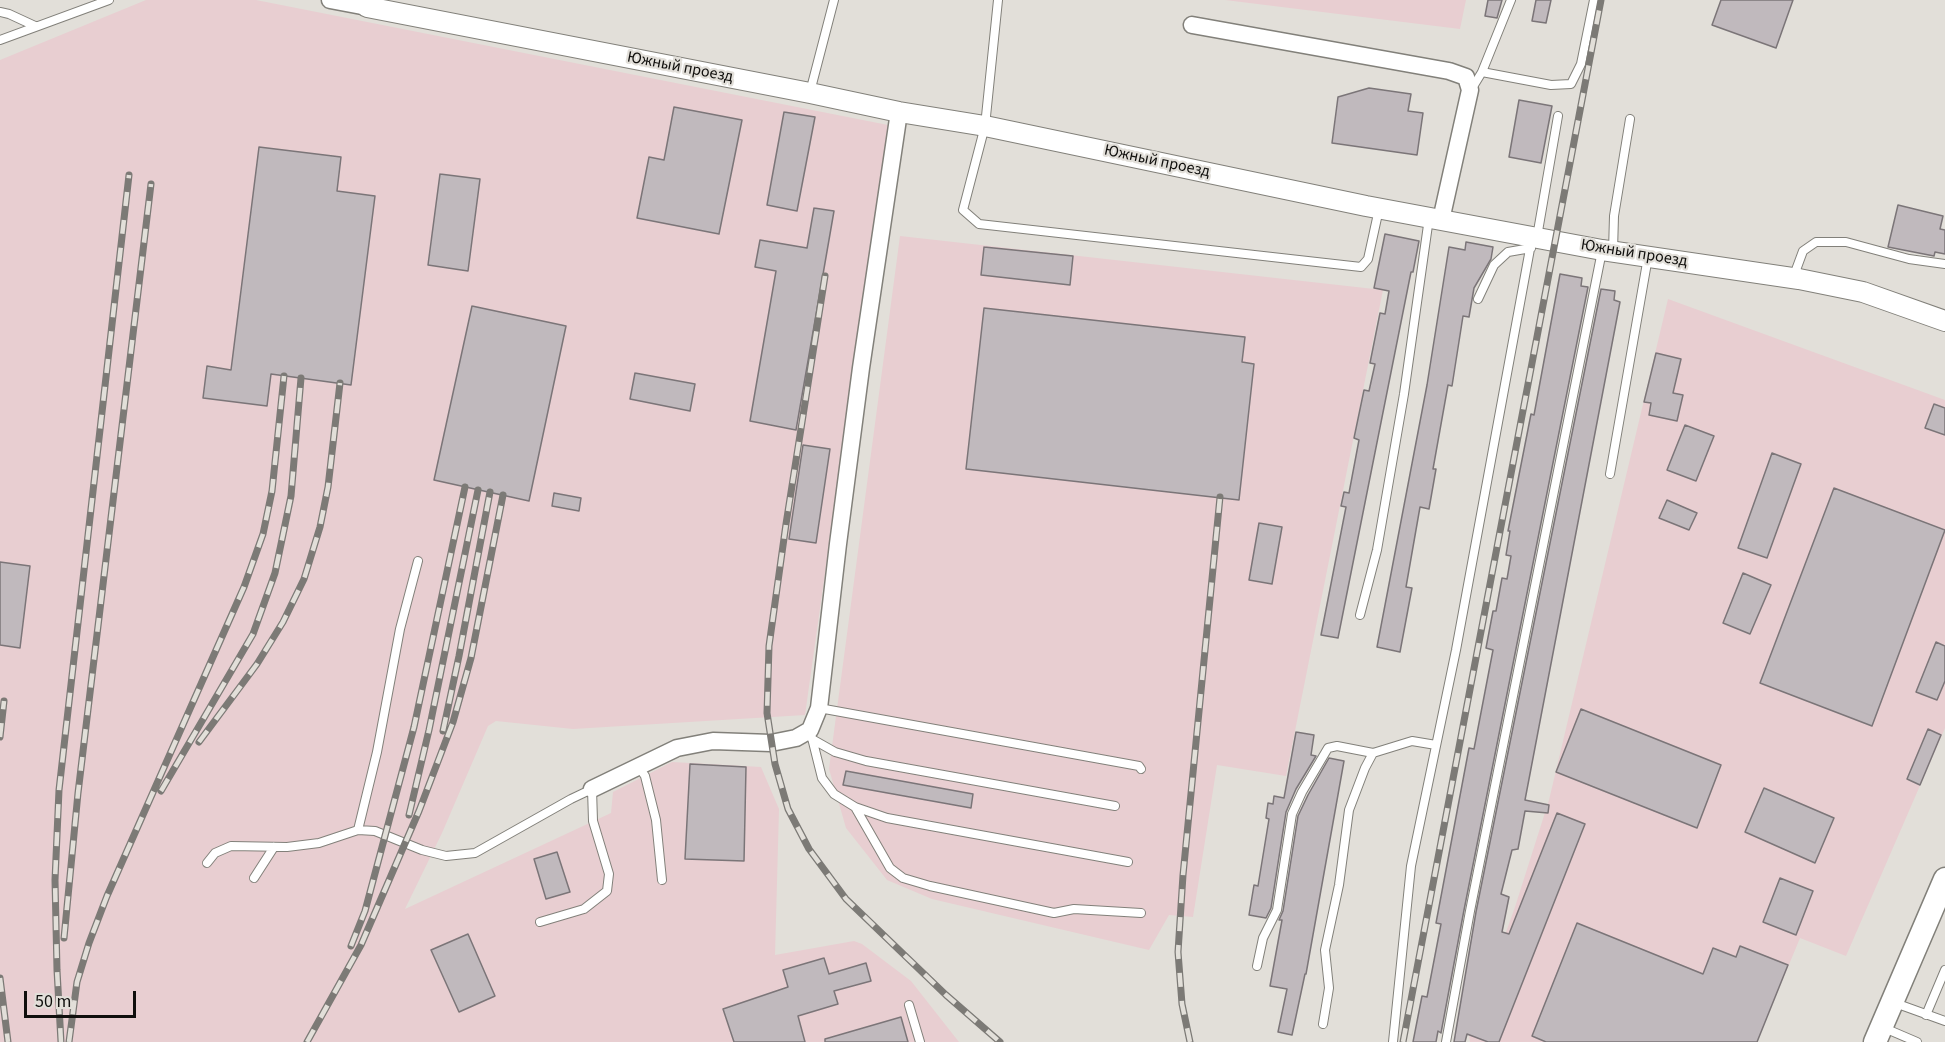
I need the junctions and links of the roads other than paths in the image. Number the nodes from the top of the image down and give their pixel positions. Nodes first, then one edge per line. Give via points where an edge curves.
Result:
1 (109, 0) edge
2 (330, 0) edge
3 (834, 0) edge
4 (998, 0) edge
5 (1511, 0) edge
6 (1594, 0) edge
7 (364, 4) edge
8 (0, 12) edge
9 (1191, 25) dead end
10 (34, 26) junction
11 (0, 40) edge
12 (1482, 72) junction
13 (1470, 90) junction
14 (810, 93) junction
15 (899, 112) junction
16 (1557, 116) dead end
17 (1630, 119) dead end
18 (985, 126) junction
19 (1379, 208) junction
20 (1435, 219) junction
21 (1533, 241) junction
22 (1608, 251) junction
23 (1648, 257) junction
24 (1945, 264) edge
25 (1793, 278) junction
26 (1478, 298) dead end
27 (1945, 321) edge
28 (1610, 474) dead end
29 (418, 561) dead end
30 (1360, 615) dead end
31 (819, 708) junction
32 (811, 735) junction
33 (1436, 745) junction
34 (1373, 753) junction
35 (639, 766) junction
36 (1141, 769) dead end
37 (592, 789) junction
38 (1115, 806) dead end
39 (855, 807) junction
40 (358, 830) junction
41 (274, 847) junction
42 (1128, 862) dead end
43 (207, 863) dead end
44 (254, 879) dead end
45 (1945, 879) edge
46 (662, 880) dead end
47 (1141, 913) dead end
48 (540, 922) dead end
49 (1257, 966) dead end
50 (1945, 970) edge
51 (1892, 1002) junction
52 (909, 1005) dead end
53 (1926, 1015) junction
54 (1945, 1021) edge
55 (1323, 1024) dead end
56 (1878, 1034) edge
57 (920, 1042) edge
58 (1393, 1042) edge
59 (1446, 1042) edge
60 (1917, 1042) edge

1 - 10 lane
2 - 7 street
3 - 14 lane
4 - 18 lane
5 - 12 lane
6 - 12 lane via 1581,64 1571,84 1551,85
7 - 14 street, Южный проезд
8 - 10 lane
9 - 13 street via 1449,71 1466,77
10 - 11 lane
12 - 13 lane
13 - 20 street
14 - 15 street, Южный проезд
15 - 18 street, Южный проезд
15 - 31 street via 861,368
16 - 21 lane
17 - 22 lane
18 - 19 street, Южный проезд
18 - 19 lane via 963,210 979,224 1361,267 1368,259
19 - 20 street, Южный проезд
20 - 21 street, Южный проезд
20 - 30 lane via 1377,550
21 - 22 street, Южный проезд
21 - 26 lane via 1508,252 1494,265
21 - 33 lane
22 - 23 street, Южный проезд
22 - 59 lane via 1472,900
23 - 25 street, Южный проезд
23 - 28 lane
24 - 25 lane via 1908,259 1846,242 1816,242 1803,251
25 - 27 street, Южный проезд via 1863,292
29 - 40 lane
31 - 32 street
31 - 36 lane
32 - 35 street via 771,743 713,741 677,748
32 - 38 lane via 836,752 866,761
32 - 39 lane via 822,778 834,794
33 - 34 lane via 1412,741
33 - 58 lane via 1411,866
34 - 49 lane via 1328,748 1302,792 1292,814 1277,910 1263,938
34 - 55 lane via 1349,810 1325,950 1329,988
35 - 37 street
35 - 46 lane via 656,820
37 - 40 lane via 475,853 446,856 375,831
37 - 48 lane via 594,821 609,874 607,891 584,909
39 - 42 lane via 887,818
39 - 47 lane via 890,868 903,878 1054,913 1074,909
40 - 41 lane via 319,843
41 - 43 lane via 231,846 215,853
41 - 44 lane
45 - 51 main road
50 - 53 lane
51 - 53 lane
51 - 56 main road
52 - 57 lane
53 - 54 lane
56 - 60 lane

